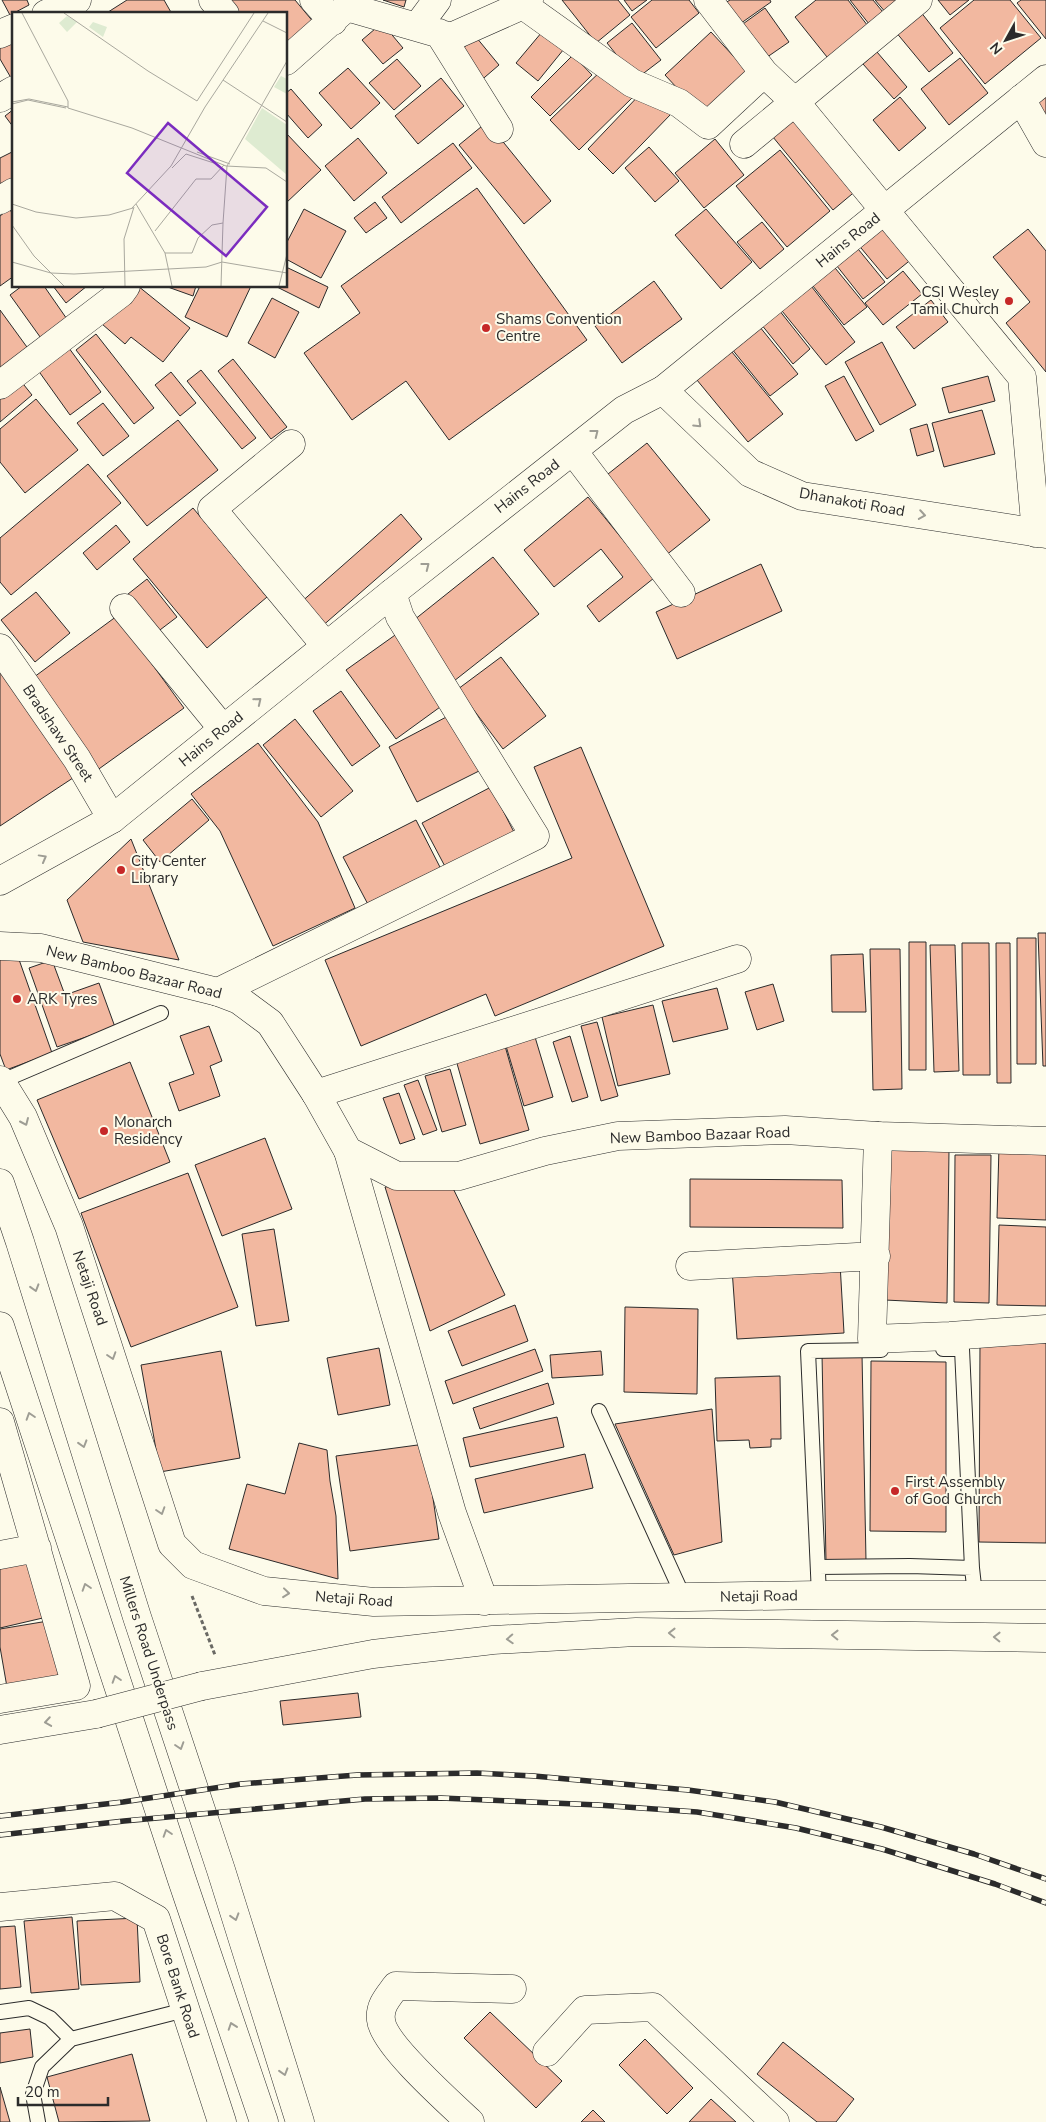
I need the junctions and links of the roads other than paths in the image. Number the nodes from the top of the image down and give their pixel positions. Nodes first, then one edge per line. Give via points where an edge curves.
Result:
1 (77, 0) edge
2 (213, 0) edge
3 (314, 0) edge
4 (437, 0) edge
5 (708, 0) edge
6 (918, 0) edge
7 (526, 2) edge
8 (50, 12) edge
9 (223, 12) edge
10 (333, 21) junction
11 (12, 29) edge
12 (428, 30) junction
13 (0, 34) edge
14 (288, 59) edge
15 (764, 73) junction
16 (1046, 79) edge
17 (12, 91) edge
18 (0, 98) edge
19 (1021, 99) junction
20 (796, 103) junction
21 (499, 129) dead end
22 (1046, 143) edge
23 (744, 144) dead end
24 (12, 193) edge
25 (0, 200) edge
26 (886, 210) junction
27 (125, 288) edge
28 (0, 385) edge
29 (663, 390) junction
30 (291, 444) dead end
31 (573, 450) junction
32 (1041, 533) edge
33 (392, 593) junction
34 (681, 593) dead end
35 (124, 608) dead end
36 (326, 646) junction
37 (0, 648) edge
38 (223, 729) junction
39 (112, 819) junction
40 (0, 881) edge
41 (0, 946) edge
42 (737, 959) dead end
43 (218, 992) junction
44 (161, 1013) dead end
45 (1, 1081) edge
46 (316, 1094) junction
47 (878, 1136) junction
48 (1046, 1141) edge
49 (348, 1150) junction
50 (0, 1183) edge
51 (876, 1256) junction
52 (690, 1266) dead end
53 (0, 1326) edge
54 (1046, 1329) edge
55 (599, 1411) dead end
56 (0, 1422) edge
57 (5, 1459) edge
58 (37, 1548) junction
59 (0, 1555) edge
60 (818, 1567) junction
61 (974, 1581) junction
62 (818, 1595) junction
63 (1046, 1595) edge
64 (684, 1598) junction
65 (484, 1601) junction
66 (1046, 1638) edge
67 (0, 1699) edge
68 (0, 1730) edge
69 (0, 1907) edge
70 (512, 1989) dead end
71 (185, 2010) junction
72 (0, 2012) edge
73 (71, 2039) junction
74 (547, 2052) dead end
75 (38, 2122) edge
76 (222, 2122) edge
77 (264, 2122) edge
78 (300, 2122) edge
79 (470, 2122) edge
80 (775, 2122) edge

1 - 8 street
2 - 9 street
3 - 10 street
4 - 12 street
5 - 15 street
6 - 20 street
7 - 12 street via 452,37
7 - 15 street via 632,83 679,103 708,125
10 - 12 street via 347,7
10 - 14 street
11 - 13 street
12 - 21 street
15 - 20 street
16 - 19 street, Hains Road
17 - 18 street
19 - 22 street
19 - 26 street, Hains Road
20 - 23 street
20 - 26 street
24 - 25 street
26 - 29 street, Hains Road
26 - 32 street via 1022,377
27 - 28 street
31 -> 29 street, Hains Road via 624,410
29 -> 32 street, Dhanakoti Road via 750,473 802,496
30 - 36 street via 212,509
33 -> 31 street, Hains Road
31 - 34 street
33 - 36 street, Hains Road
33 - 43 street via 400,617 535,836
35 - 38 street
38 -> 36 street, Hains Road
37 - 39 street, Bradshaw Street via 77,759
38 - 39 street, Hains Road
40 -> 39 street, Hains Road
41 - 43 street, New Bamboo Bazaar Road via 41,948
42 - 46 street
43 - 46 street, New Bamboo Bazaar Road via 239,1000 270,1023
44 - 45 lane
45 -> 65 street, Netaji Road via 23,1116 69,1226 172,1544 193,1565 264,1591 374,1602
46 - 49 street, New Bamboo Bazaar Road
47 - 48 street, New Bamboo Bazaar Road
47 - 49 street, New Bamboo Bazaar Road via 785,1130 618,1136 545,1151 459,1176 397,1176
47 - 51 street
49 - 65 street via 452,1513
50 -> 78 street, Millers Road Underpass
51 - 52 street
51 - 54 street via 872,1339
77 -> 53 street
55 - 64 lane
56 - 57 street
57 - 58 street
58 - 59 street
58 - 67 street via 76,1686
60 - 61 lane via 910,1566
60 - 61 lane via 808,1351 962,1349
60 - 62 lane
61 - 62 street, Netaji Road
61 - 63 street, Netaji Road
62 - 64 street, Netaji Road
64 - 65 street, Netaji Road
66 -> 68 street, bridge via 626,1633 493,1640 373,1654 215,1683 96,1714
69 - 71 street, Bore Bank Road via 115,1896 156,1919
70 - 79 street via 396,1986 382,2005 381,2022 400,2054
71 - 73 lane
71 - 76 street, Bore Bank Road
72 - 73 lane via 29,2008 50,2018
73 - 75 lane via 42,2067 33,2094
74 - 80 street via 585,2010 653,2008

